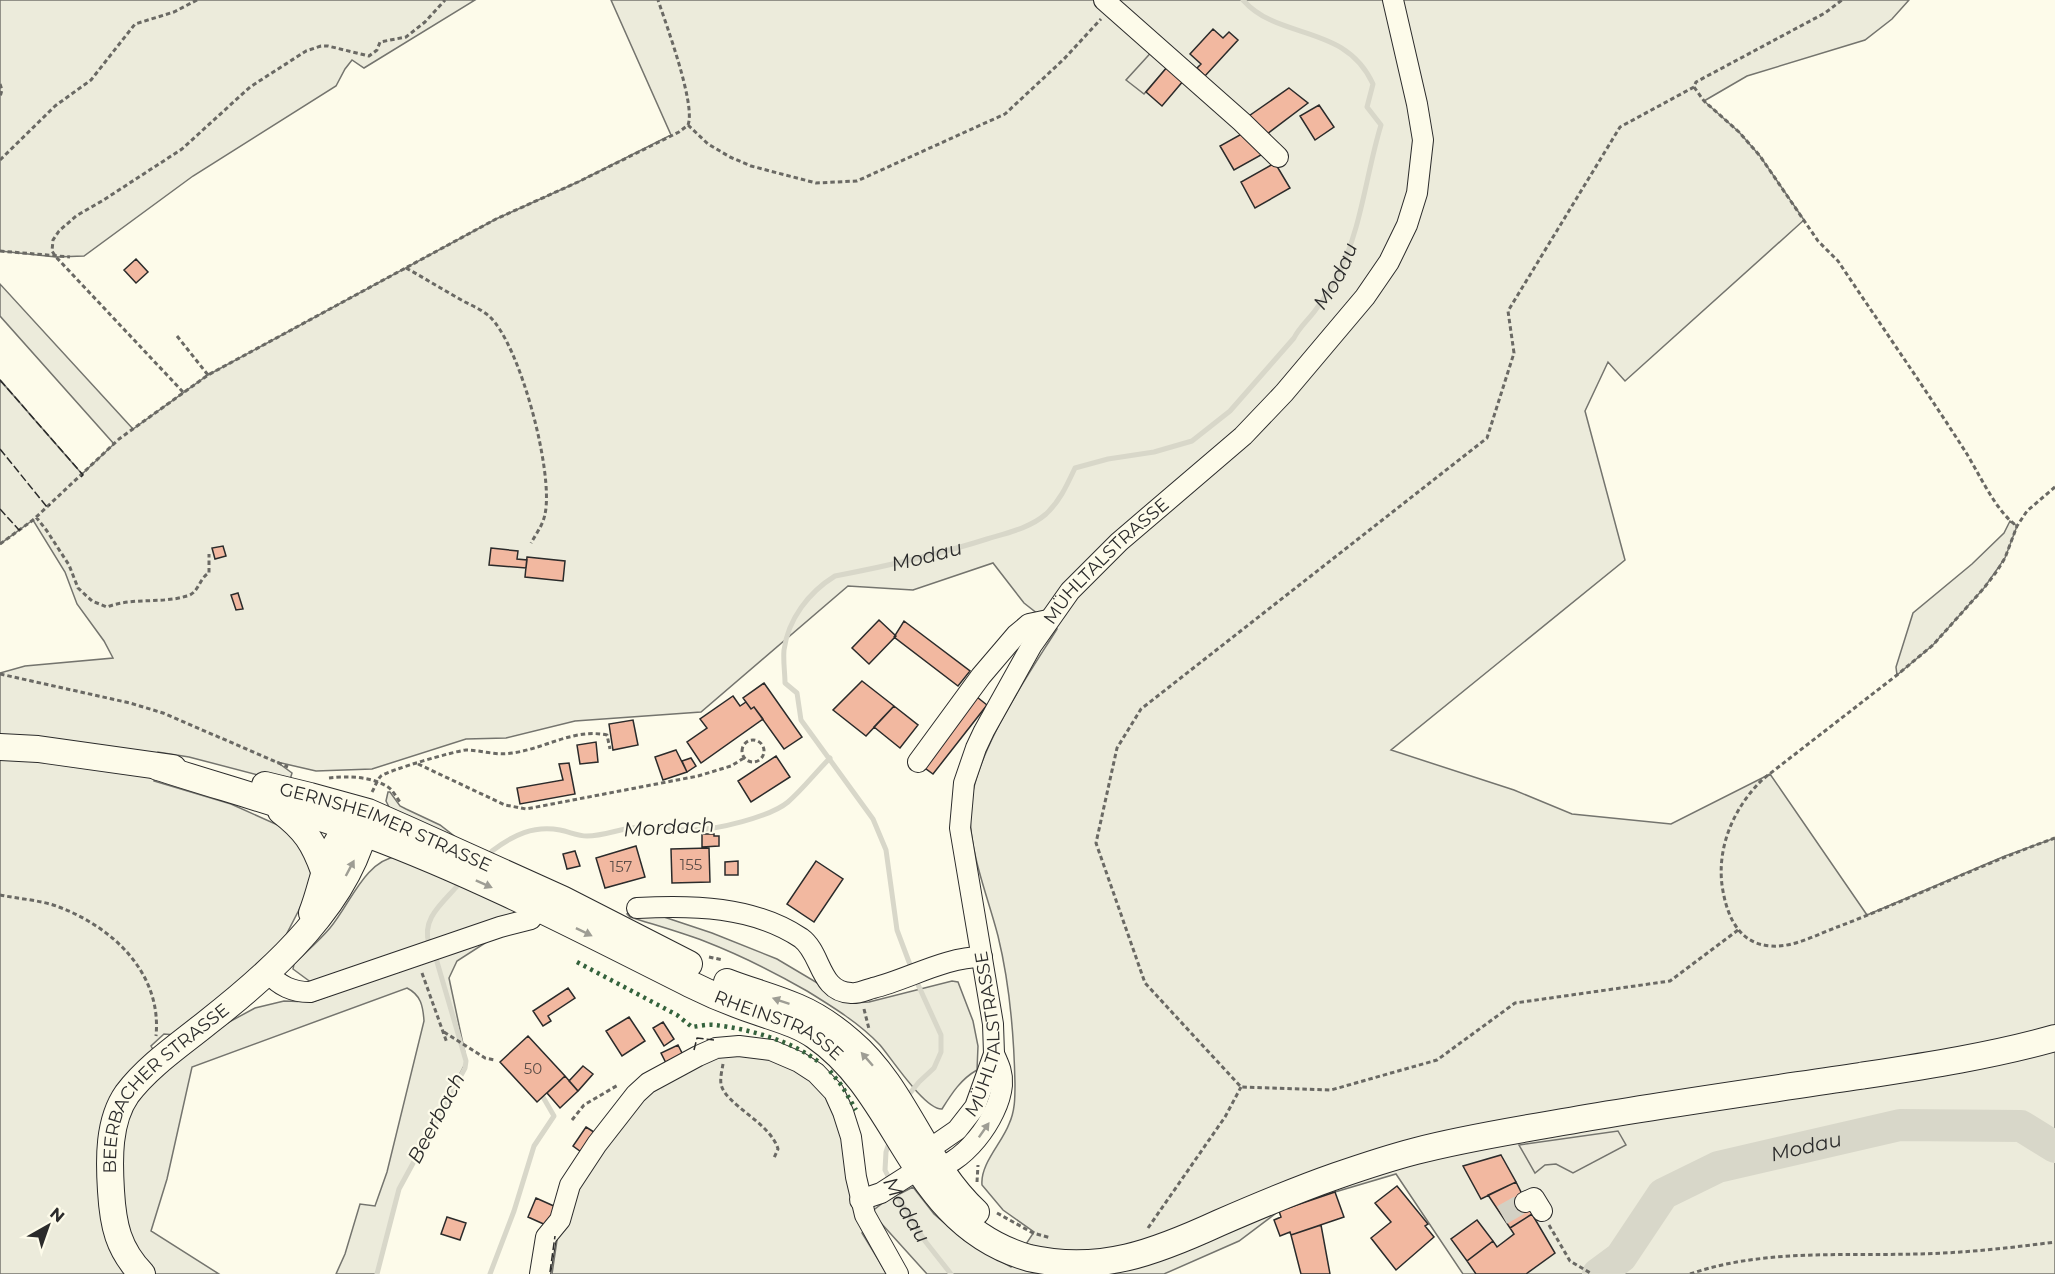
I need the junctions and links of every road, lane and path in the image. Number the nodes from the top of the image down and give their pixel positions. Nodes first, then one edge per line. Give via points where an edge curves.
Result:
1 (197, 0) edge
2 (445, 0) edge
3 (658, 0) edge
4 (1393, 0) edge
5 (1842, 0) edge
6 (1106, 7) edge
7 (0, 84) edge
8 (1694, 87) junction
9 (0, 97) edge
10 (688, 125) junction
11 (1278, 157) dead end
12 (0, 160) edge
13 (0, 251) edge
14 (70, 256) dead end
15 (56, 257) junction
16 (406, 268) junction
17 (177, 336) dead end
18 (208, 375) junction
19 (183, 392) junction
20 (2055, 487) edge
21 (36, 517) junction
22 (2017, 526) junction
23 (531, 543) dead end
24 (0, 544) edge
25 (209, 554) dead end
26 (1048, 620) junction
27 (0, 674) edge
28 (0, 747) edge
29 (610, 749) dead end
30 (744, 758) junction
31 (918, 762) dead end
32 (418, 764) junction
33 (158, 767) junction
34 (292, 769) dead end
35 (322, 779) dead end
36 (377, 782) junction
37 (269, 802) junction
38 (359, 824) junction
39 (2055, 838) edge
40 (324, 871) junction
41 (0, 895) edge
42 (534, 905) junction
43 (637, 908) dead end
44 (1738, 930) junction
45 (304, 933) junction
46 (416, 955) junction
47 (973, 957) junction
48 (268, 973) junction
49 (856, 993) junction
50 (443, 1031) junction
51 (871, 1037) dead end
52 (2055, 1038) edge
53 (447, 1043) dead end
54 (726, 1046) junction
55 (159, 1060) junction
56 (495, 1060) dead end
57 (643, 1084) junction
58 (1241, 1087) junction
59 (890, 1107) junction
60 (572, 1120) dead end
61 (774, 1158) dead end
62 (919, 1164) junction
63 (860, 1200) junction
64 (1533, 1207) dead end
65 (993, 1210) dead end
66 (1144, 1233) dead end
67 (1060, 1241) dead end
68 (2055, 1242) edge
69 (141, 1274) edge
70 (540, 1274) edge
71 (898, 1274) edge
72 (1592, 1274) edge
73 (1690, 1274) edge

1 - 12 path via 135,24 91,80 55,106
2 - 15 path via 406,37 380,42 373,55 321,46 306,51 250,87 182,148 68,222 53,240
3 - 10 path via 691,113
4 - 26 street, MÜHLTALSTRASSE via 1423,140 1417,193 1389,262 1365,297 1260,419 1119,542
5 - 8 path via 1825,13 1696,82
6 - 10 path via 1064,59 1005,114 857,181 816,183 751,166 708,144
6 - 11 street
7 - 9 path
8 - 22 path via 1760,156 1818,241 1838,261 1995,501
8 - 58 path via 1620,127 1508,310 1514,353 1487,438 1141,709 1117,748 1096,843 1145,983
10 - 16 path
13 - 15 path
14 - 15 path
15 - 19 path
16 - 18 path
16 - 23 path via 488,315 509,345 540,443 546,486 546,513
17 - 18 path
18 - 19 path
19 - 21 path via 119,439
20 - 22 path via 2027,511
21 - 24 path
21 - 25 path via 69,565 78,588 107,608 126,601 189,596 209,573
22 - 44 path via 1997,570 1933,645 1763,778 1748,795 1726,837 1721,862 1726,909
26 - 31 street via 1029,624 1016,635
26 - 47 street, MÜHLTALSTRASSE via 984,731 964,783 960,828
27 - 34 path via 164,713
28 - 33 main road, GERNSHEIMER STRASSE via 73,753
29 - 32 path via 607,735 585,733 509,754 465,750
30 - 30 path via 755,763 761,760 761,742 754,740 743,745
30 - 32 path via 698,776 526,809 505,805
32 - 36 path via 401,767
33 - 37 main road, GERNSHEIMER STRASSE
33 - 38 main road, GERNSHEIMER STRASSE via 310,796
35 - 36 path via 360,778
36 - 38 path
37 - 38 main road, GERNSHEIMER STRASSE
37 - 40 main road via 307,834
38 - 40 main road, BEERBACHER STRASSE via 336,843
38 - 42 main road, GERNSHEIMER STRASSE
45 -> 38 main road, BEERBACHER STRASSE via 347,876 356,858
39 - 44 path via 1810,938 1771,946 1755,942
40 - 45 main road, BEERBACHER STRASSE
41 - 55 path via 58,906 92,923 130,953 154,997
42 - 46 street via 500,927
42 -> 59 main road, RHEINSTRASSE via 717,997 805,1030 820,1039
59 -> 42 main road, RHEINSTRASSE via 880,1075 858,1049 813,1015 707,974 630,934
43 - 49 street via 703,906 784,929 804,940 830,984 842,992
44 - 58 path via 1670,981 1515,1003 1437,1060 1331,1090
45 - 48 main road, BEERBACHER STRASSE
46 - 48 street via 310,992 285,988
46 - 50 path
47 - 49 street
47 - 62 street, MÜHLTALSTRASSE via 993,1024 994,1054 1003,1084 993,1115 972,1146
48 - 55 main road, BEERBACHER STRASSE
49 - 51 path
50 - 53 path
50 - 56 path via 485,1058
52 - 62 main road via 1950,1062 1716,1096 1414,1151 1302,1189 1156,1251 1116,1263 1074,1265 1013,1253 968,1227 937,1196
54 - 57 street
54 - 61 path via 721,1085 725,1094 774,1139 778,1149
54 - 63 street, RHEINSTRASSE via 771,1050 816,1073 834,1092 852,1137
55 - 69 main road, BEERBACHER STRASSE via 127,1095 110,1147 113,1218 125,1252
57 - 60 path via 628,1079 584,1105
57 - 70 street via 570,1185 560,1220 546,1237
58 - 66 path via 1225,1117
59 - 62 main road, RHEINSTRASSE
59 - 62 main road via 914,1126
62 - 63 street via 881,1193
63 - 71 street, RHEINSTRASSE via 864,1215
64 - 72 path via 1570,1261
65 - 67 path via 1033,1233
68 - 73 path via 1921,1254 1786,1257 1714,1266

